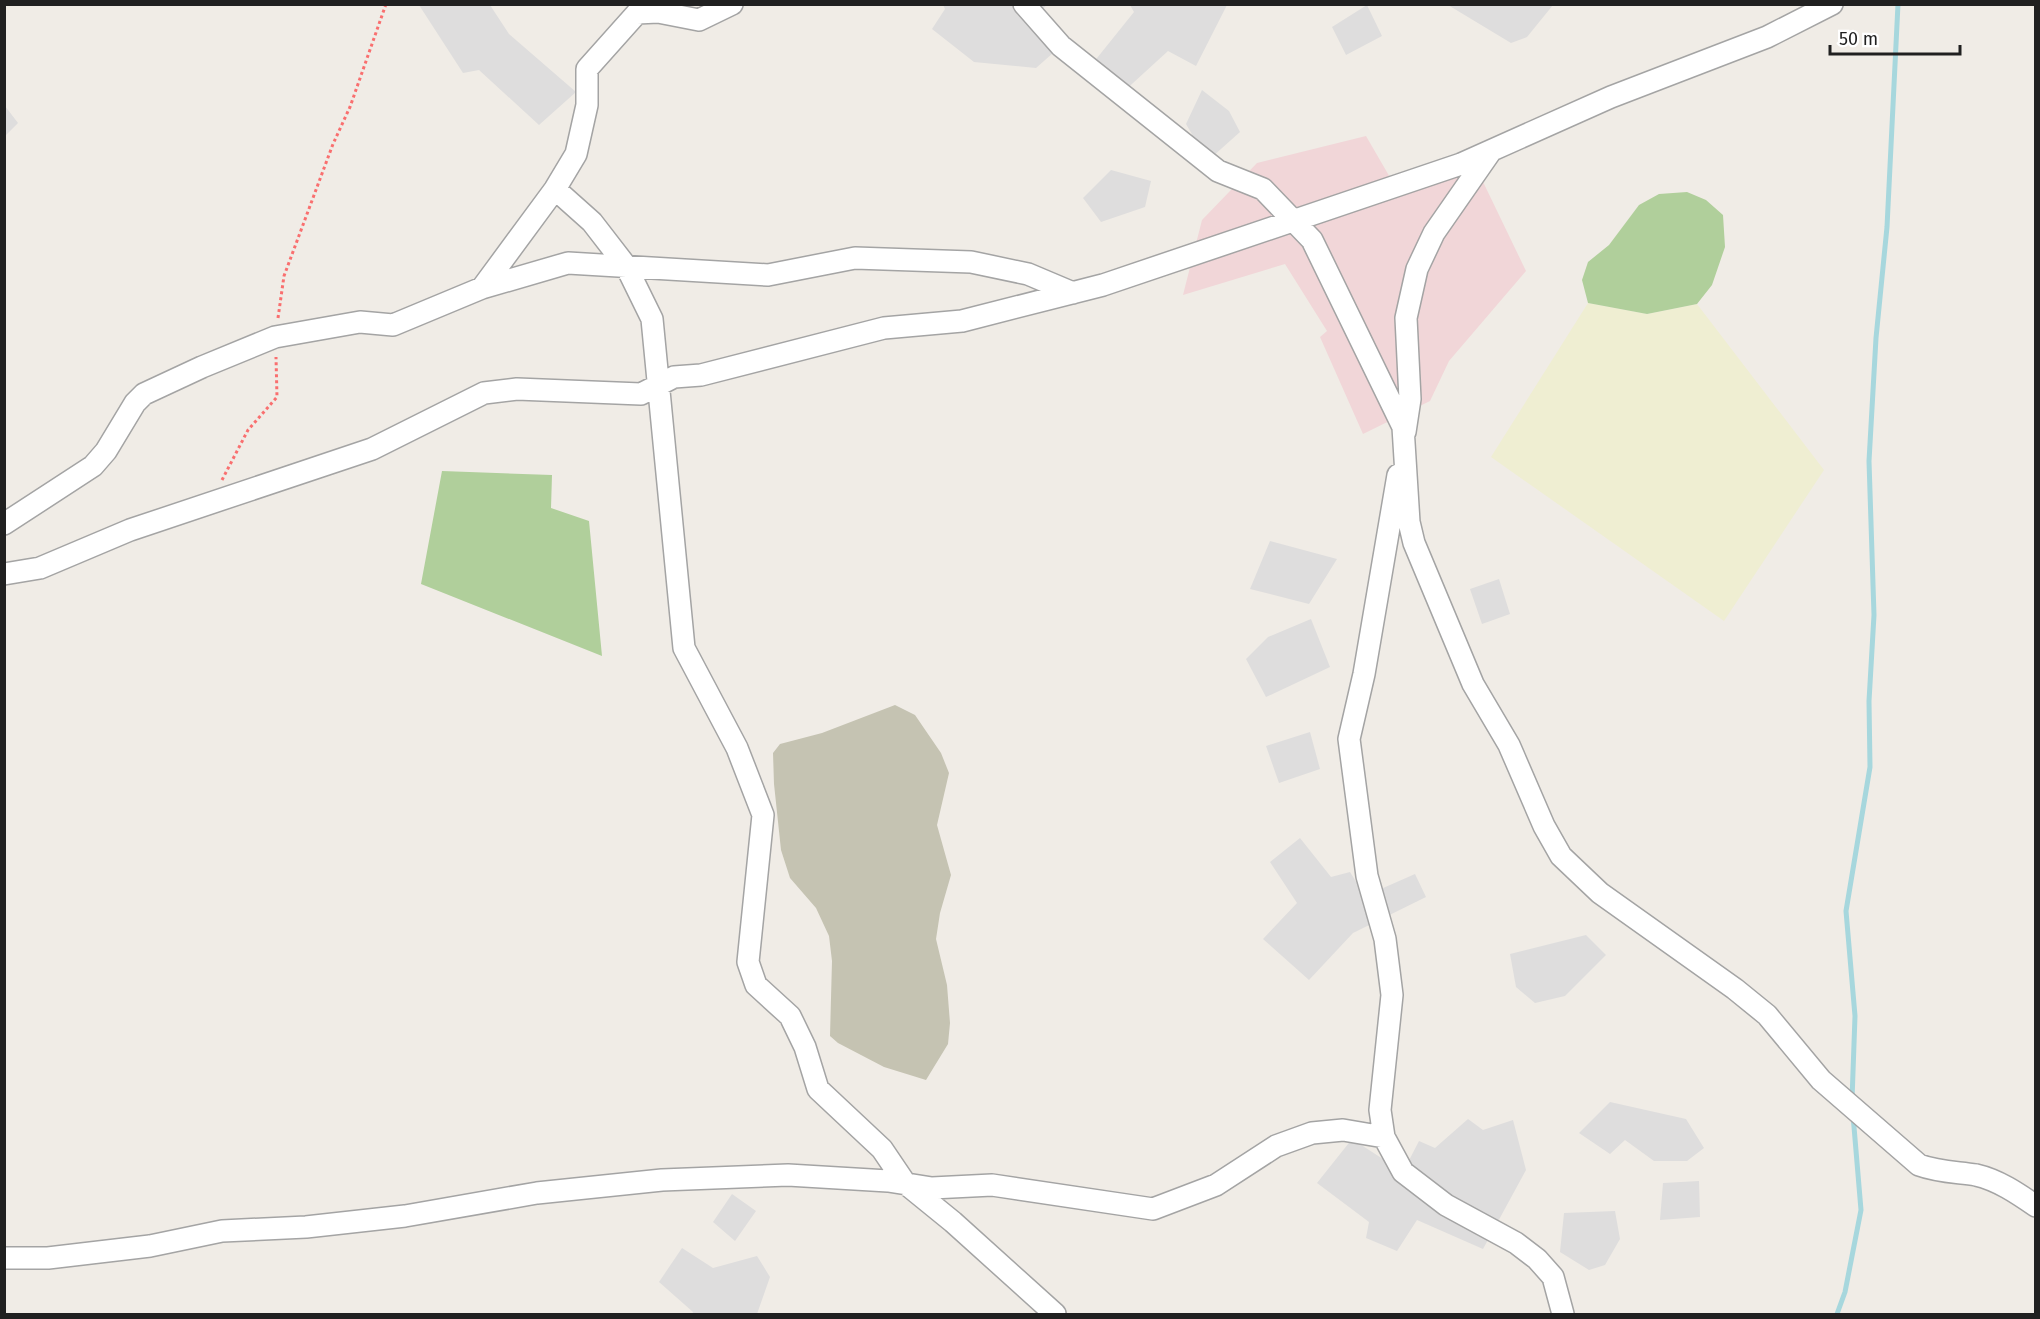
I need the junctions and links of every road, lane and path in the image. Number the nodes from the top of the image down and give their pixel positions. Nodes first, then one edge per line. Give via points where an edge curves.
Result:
1 (386, 4) edge
2 (732, 4) edge
3 (1024, 4) edge
4 (1832, 4) edge
5 (1492, 150) junction
6 (555, 189) junction
7 (1296, 221) junction
8 (626, 266) junction
9 (482, 288) junction
10 (1073, 293) junction
11 (275, 337) junction
12 (660, 384) junction
13 (1403, 445) junction
14 (210, 503) junction
15 (4, 524) edge
16 (4, 574) edge
17 (1384, 1137) junction
18 (905, 1184) junction
19 (2036, 1206) edge
20 (4, 1258) edge
21 (1055, 1314) edge
22 (1563, 1314) edge

1 - 11 path via 284,276
2 - 6 street via 699,20 658,12 637,13 587,69 587,105 581,136 576,154
3 - 7 street via 1061,45 1200,157 1218,171 1263,189
4 - 5 street via 1767,36 1611,97
5 - 7 street
5 - 13 street via 1434,233 1417,269 1406,318 1410,399
6 - 8 street via 592,222
6 - 9 street
7 - 10 street
7 - 13 street via 1312,240 1403,427
8 - 9 street via 568,263
8 - 10 street via 768,275 855,258 971,262 1028,274
8 - 12 street via 652,319
9 - 11 street via 393,325 360,322
10 - 12 street via 962,321 884,328 701,375 674,377
11 - 14 path via 277,397 248,430
11 - 15 street via 144,394 93,466
12 - 14 street via 641,394 517,389 484,393 372,449
12 - 18 street via 684,648 737,748 763,815 748,962 756,984 790,1016 818,1089 882,1149
13 - 17 street via 1365,674 1349,739 1367,876 1385,939 1392,995 1380,1110
13 - 19 street via 1414,543 1473,684 1509,745 1561,856 1600,893 1767,1015 1821,1080 1919,1165 1934,1171 1977,1176 2005,1186
14 - 16 street via 130,530 40,568
17 - 18 street via 1343,1130 1312,1132 1276,1146 1216,1185 1153,1209 992,1185 932,1188
17 - 22 street via 1403,1172 1446,1205 1516,1243 1537,1259 1553,1277
18 - 20 street via 788,1175 662,1180 537,1193 405,1216 222,1231 139,1248 48,1258
18 - 21 street

